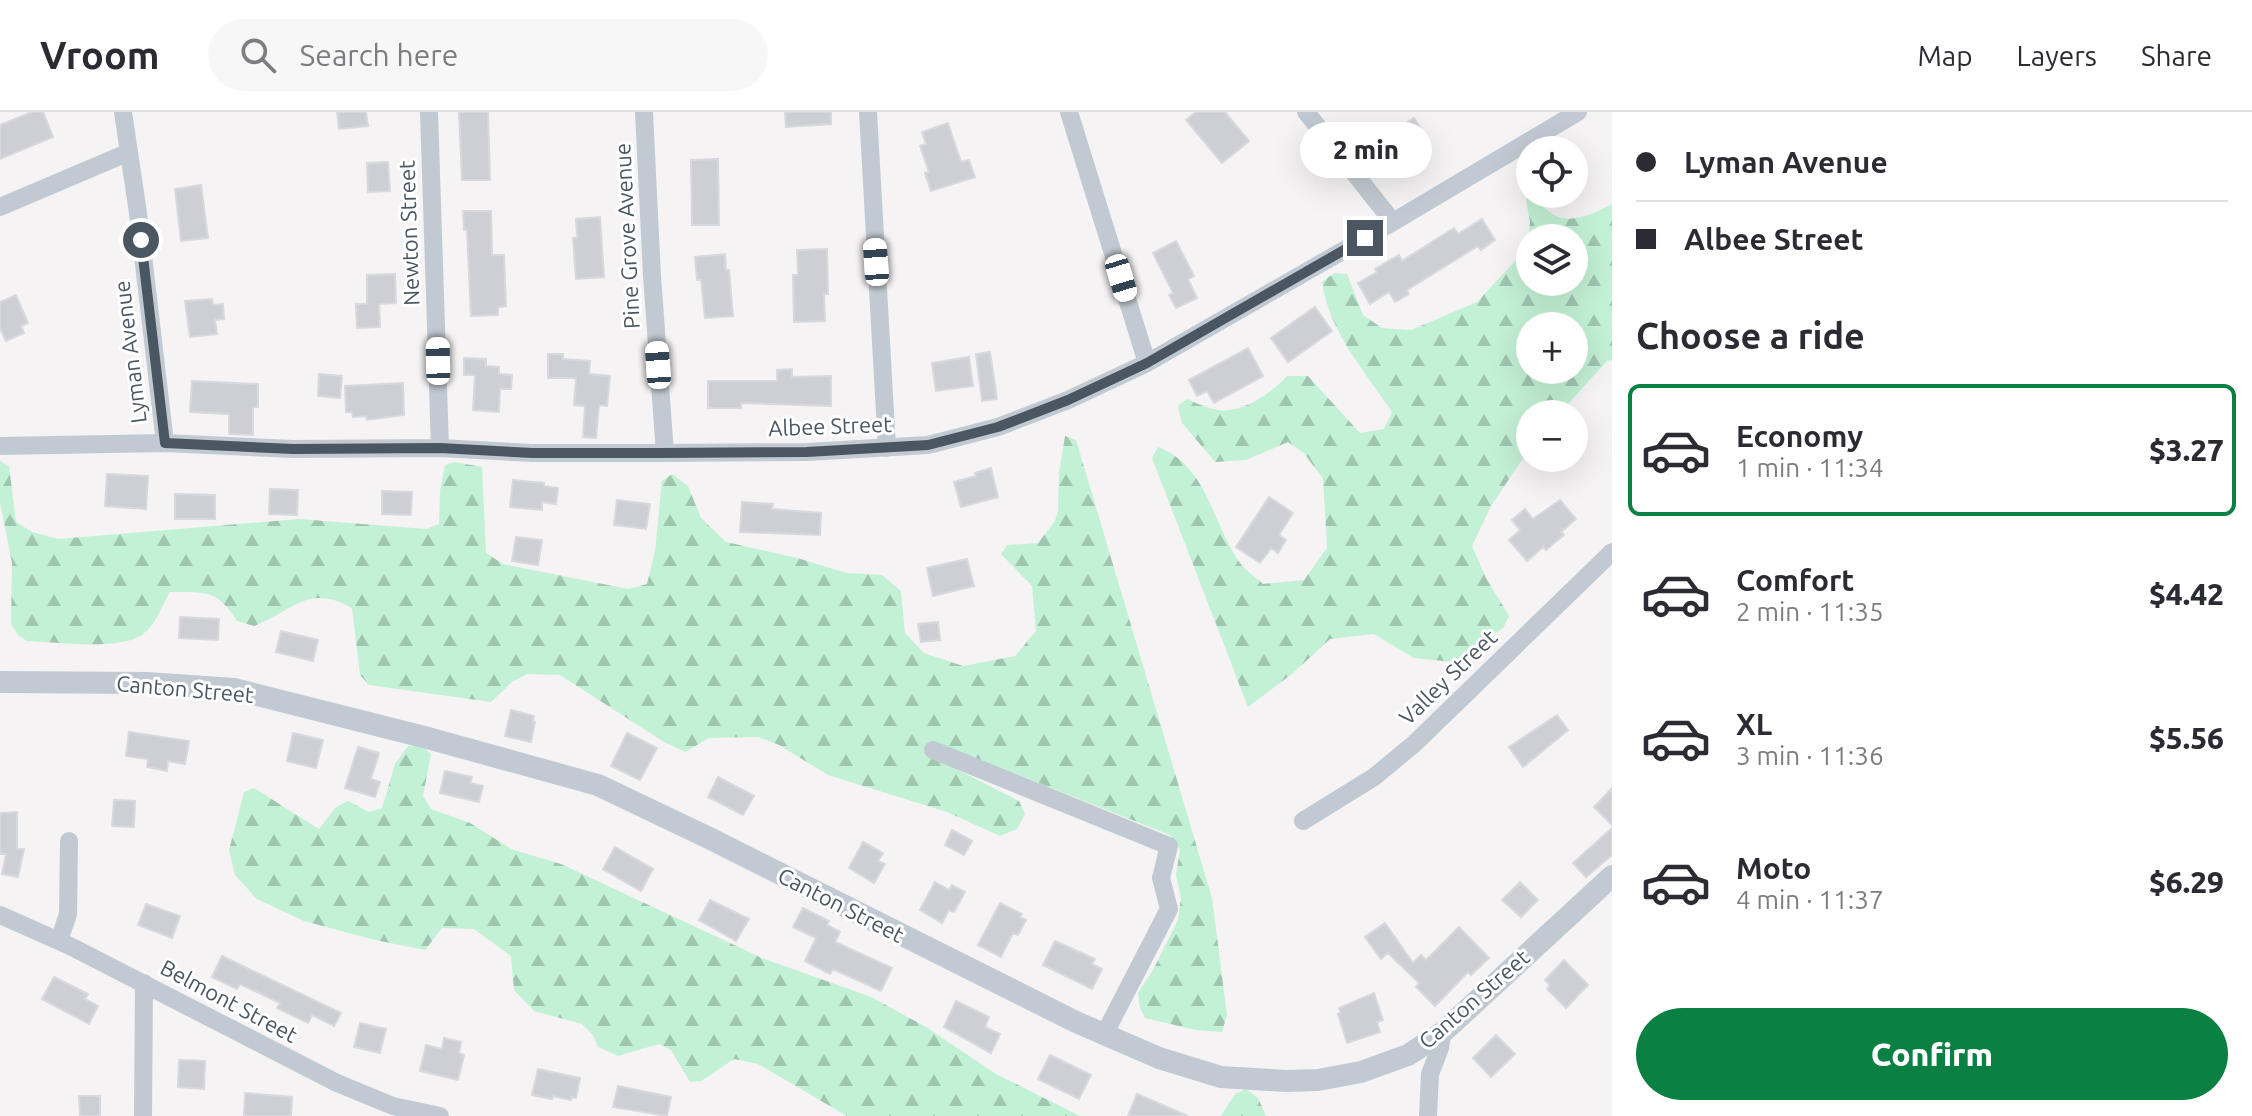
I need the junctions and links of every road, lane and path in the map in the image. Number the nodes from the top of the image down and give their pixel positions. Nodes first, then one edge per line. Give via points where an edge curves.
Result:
1 (123, 112) edge
2 (429, 112) edge
3 (644, 112) edge
4 (868, 112) edge
5 (1069, 112) edge
6 (1306, 112) edge
7 (1578, 112) edge
8 (127, 153) junction
9 (0, 207) edge
10 (1393, 222) junction
11 (1147, 363) junction
12 (165, 443) junction
13 (0, 446) edge
14 (440, 448) junction
15 (887, 448) junction
16 (665, 453) junction
17 (1612, 552) edge
18 (0, 682) edge
19 (933, 750) dead end
20 (1303, 821) dead end
21 (69, 841) dead end
22 (1612, 876) edge
23 (0, 915) edge
24 (59, 941) junction
25 (144, 983) junction
26 (1442, 1033) junction
27 (1104, 1035) junction
28 (381, 1109) edge
29 (143, 1116) edge
30 (440, 1116) edge
31 (1428, 1116) edge

1 - 8 street, Lyman Avenue
2 - 14 street, Newton Street
3 - 16 street, Pine Grove Avenue
4 - 15 street
5 - 11 street
6 - 10 street
7 - 10 street, Albee Street
8 - 9 street
8 - 12 street, Lyman Avenue
10 - 11 street, Albee Street
11 - 15 street, Albee Street via 998,427 928,445
12 - 13 street, Albee Street
12 - 14 street, Albee Street
14 - 16 street, Albee Street
15 - 16 street, Albee Street
17 - 20 street, Valley Street via 1414,744 1374,777
18 - 27 street, Canton Street via 234,689 598,785
19 - 27 street via 1169,846 1161,878 1169,909
21 - 24 street via 68,914
22 - 26 street, Canton Street
23 - 24 street, Belmont Street
24 - 25 street, Belmont Street
25 - 28 street, Belmont Street
25 - 29 street
26 - 27 street, Canton Street via 1408,1055 1361,1072 1286,1081 1221,1077
26 - 31 street via 1430,1074
28 - 30 street, Belmont Street

